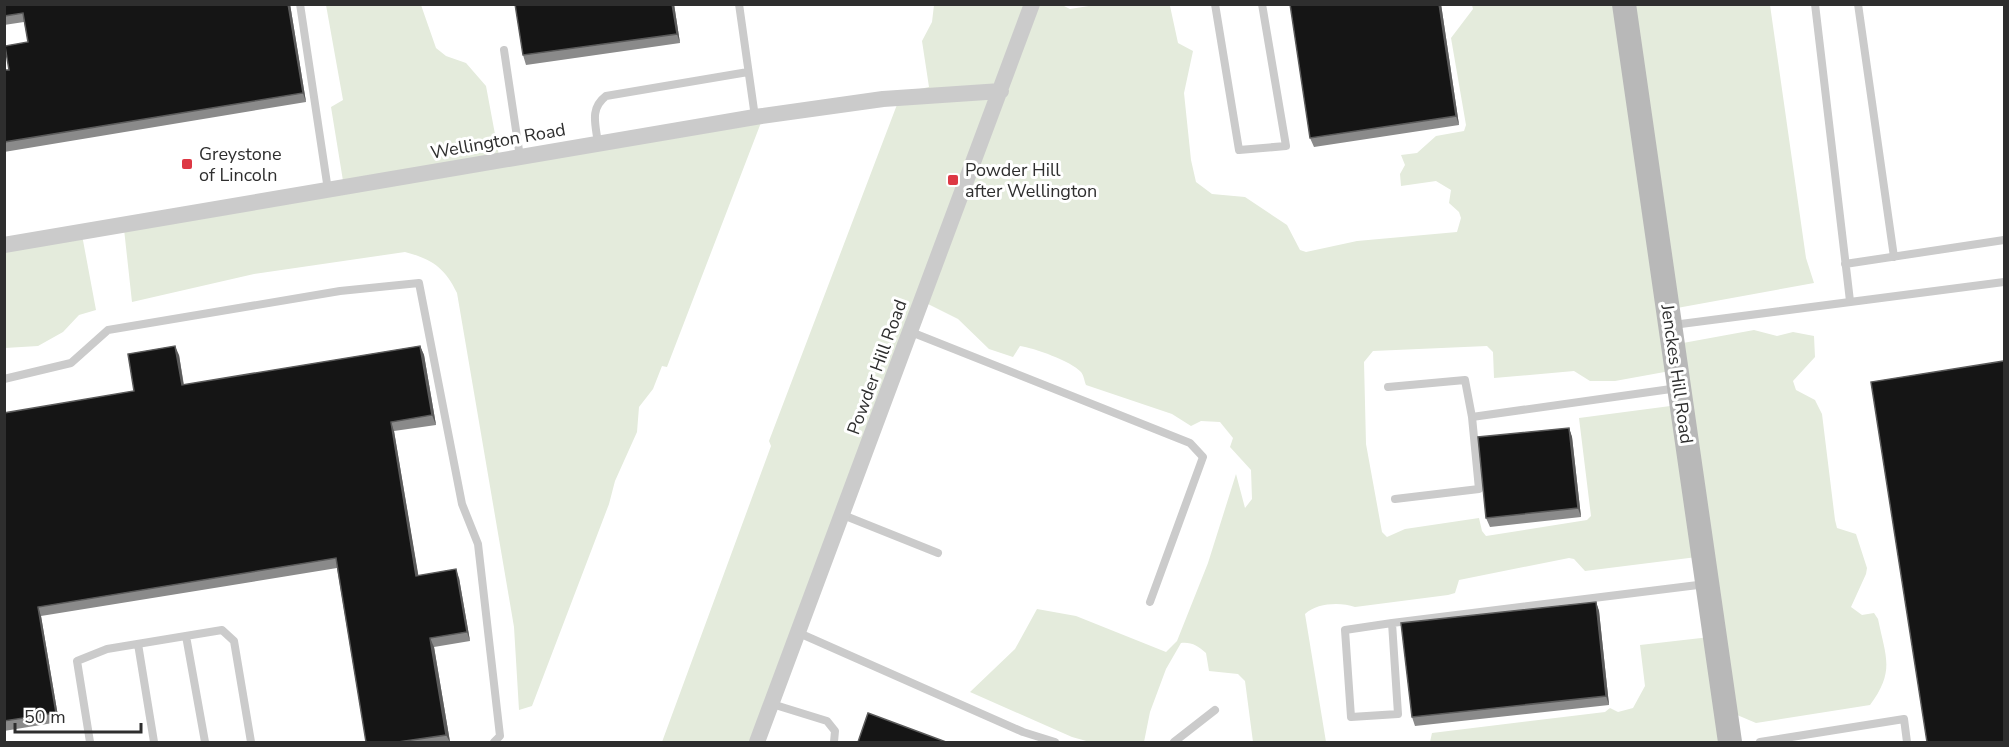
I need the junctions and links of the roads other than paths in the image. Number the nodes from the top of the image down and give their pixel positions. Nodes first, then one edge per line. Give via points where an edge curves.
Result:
1 (300, 4) edge
2 (739, 4) edge
3 (1032, 4) edge
4 (1215, 4) edge
5 (1262, 4) edge
6 (1624, 4) edge
7 (1815, 4) edge
8 (1858, 4) edge
9 (504, 50) dead end
10 (748, 72) junction
11 (1000, 91) junction
12 (756, 117) junction
13 (598, 144) junction
14 (520, 157) junction
15 (328, 190) junction
16 (2004, 240) edge
17 (4, 244) edge
18 (1894, 256) junction
19 (1845, 264) junction
20 (2004, 282) edge
21 (1850, 302) junction
22 (1670, 325) junction
23 (911, 332) junction
24 (4, 379) edge
25 (1388, 387) dead end
26 (1679, 388) junction
27 (1472, 417) junction
28 (1395, 499) dead end
29 (843, 515) junction
30 (938, 553) dead end
31 (1707, 584) junction
32 (1150, 602) dead end
33 (1392, 623) junction
34 (799, 633) junction
35 (186, 636) junction
36 (138, 644) junction
37 (772, 704) junction
38 (1215, 710) dead end
39 (90, 742) edge
40 (154, 742) edge
41 (205, 742) edge
42 (251, 742) edge
43 (494, 742) edge
44 (757, 742) edge
45 (834, 742) edge
46 (1055, 742) edge
47 (1174, 742) edge
48 (1730, 742) edge
49 (1760, 742) edge
50 (1907, 742) edge

1 - 15 lane
2 - 10 lane
3 - 11 street, Powder Hill Road
4 - 5 lane via 1239,150 1286,146
6 - 22 main road, Jenckes Hill Road
7 - 19 lane
8 - 18 lane
9 - 14 lane
10 - 12 lane
10 - 13 lane via 606,96 594,109
11 - 12 street, Wellington Road via 883,99
11 - 23 street, Powder Hill Road
12 - 13 street, Wellington Road
13 - 14 street, Wellington Road
14 - 15 street, Wellington Road
15 - 17 street, Wellington Road
16 - 18 lane
18 - 19 lane
19 - 21 lane
20 - 21 lane
21 - 22 lane
22 - 26 main road, Jenckes Hill Road
23 - 29 street, Powder Hill Road
23 - 32 lane via 1190,442 1203,457
24 - 43 lane via 71,363 108,330 340,291 419,283 462,504 478,544 500,736
25 - 27 lane via 1465,380
26 - 27 lane
26 - 31 main road, Jenckes Hill Road
27 - 28 lane via 1479,489
29 - 30 lane
29 - 34 street, Powder Hill Road
31 - 33 lane
31 - 48 main road, Jenckes Hill Road
33 - 33 lane via 1345,630 1351,717 1398,714
34 - 37 street, Powder Hill Road
34 - 46 lane via 1023,732
35 - 36 lane
35 - 41 lane
35 - 42 lane via 222,630 234,640
36 - 39 lane via 107,649 77,661
36 - 40 lane
37 - 44 street, Powder Hill Road
37 - 45 lane via 827,721 835,731
38 - 47 lane
49 - 50 lane via 1904,719

